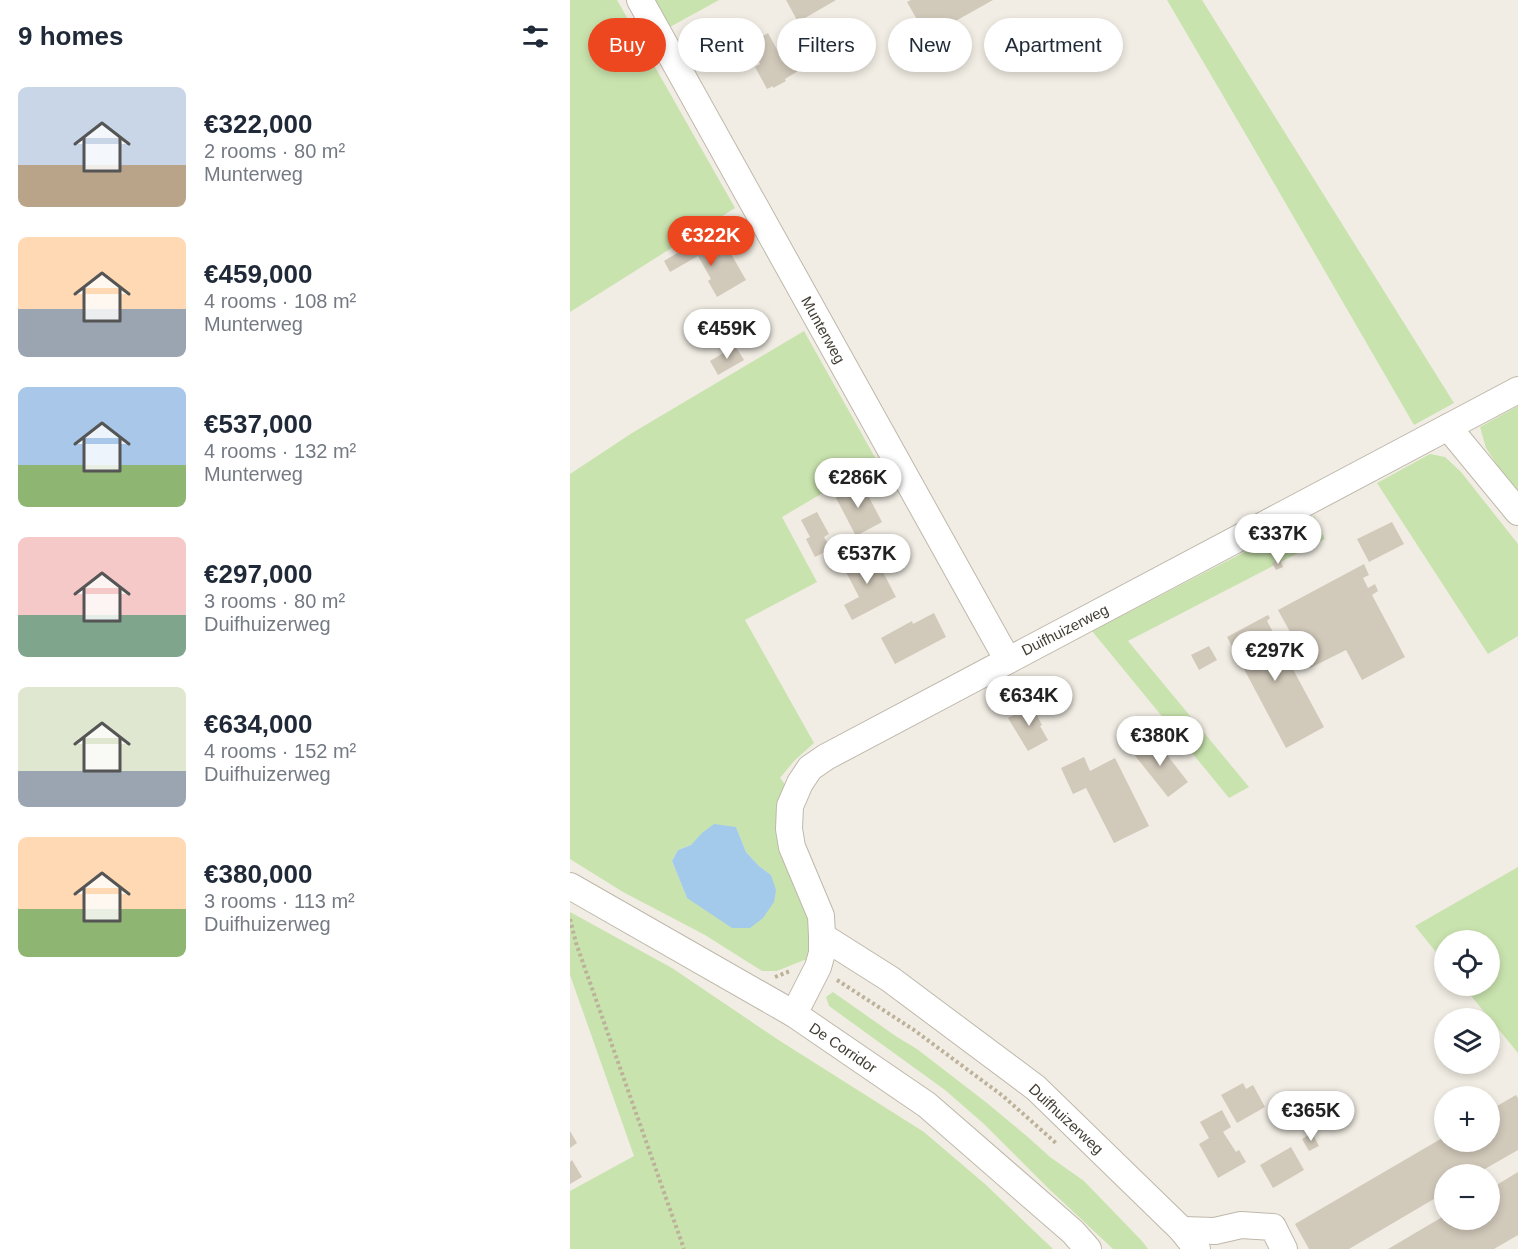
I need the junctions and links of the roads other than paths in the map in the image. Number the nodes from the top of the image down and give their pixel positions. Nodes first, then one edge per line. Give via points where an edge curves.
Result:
1 (640, 0) edge
2 (1518, 390) edge
3 (1448, 427) junction
4 (1518, 512) edge
5 (1007, 659) junction
6 (570, 886) edge
7 (822, 936) junction
8 (794, 1014) junction
9 (1189, 1239) edge
10 (1088, 1249) edge
11 (1284, 1249) edge

1 - 5 street, Munterweg
2 - 3 street, Duifhuizerweg
3 - 4 street
3 - 5 street, Duifhuizerweg
5 - 7 street, Duifhuizerweg via 810,768 790,806 789,829 792,847 821,916
6 - 8 street, De Corridor
7 - 8 street, Duifhuizerweg via 818,968
7 - 9 street, Duifhuizerweg via 890,979 1036,1089
8 - 10 street, De Corridor via 927,1105
9 - 11 street, Duifhuizerweg via 1241,1225 1273,1227

